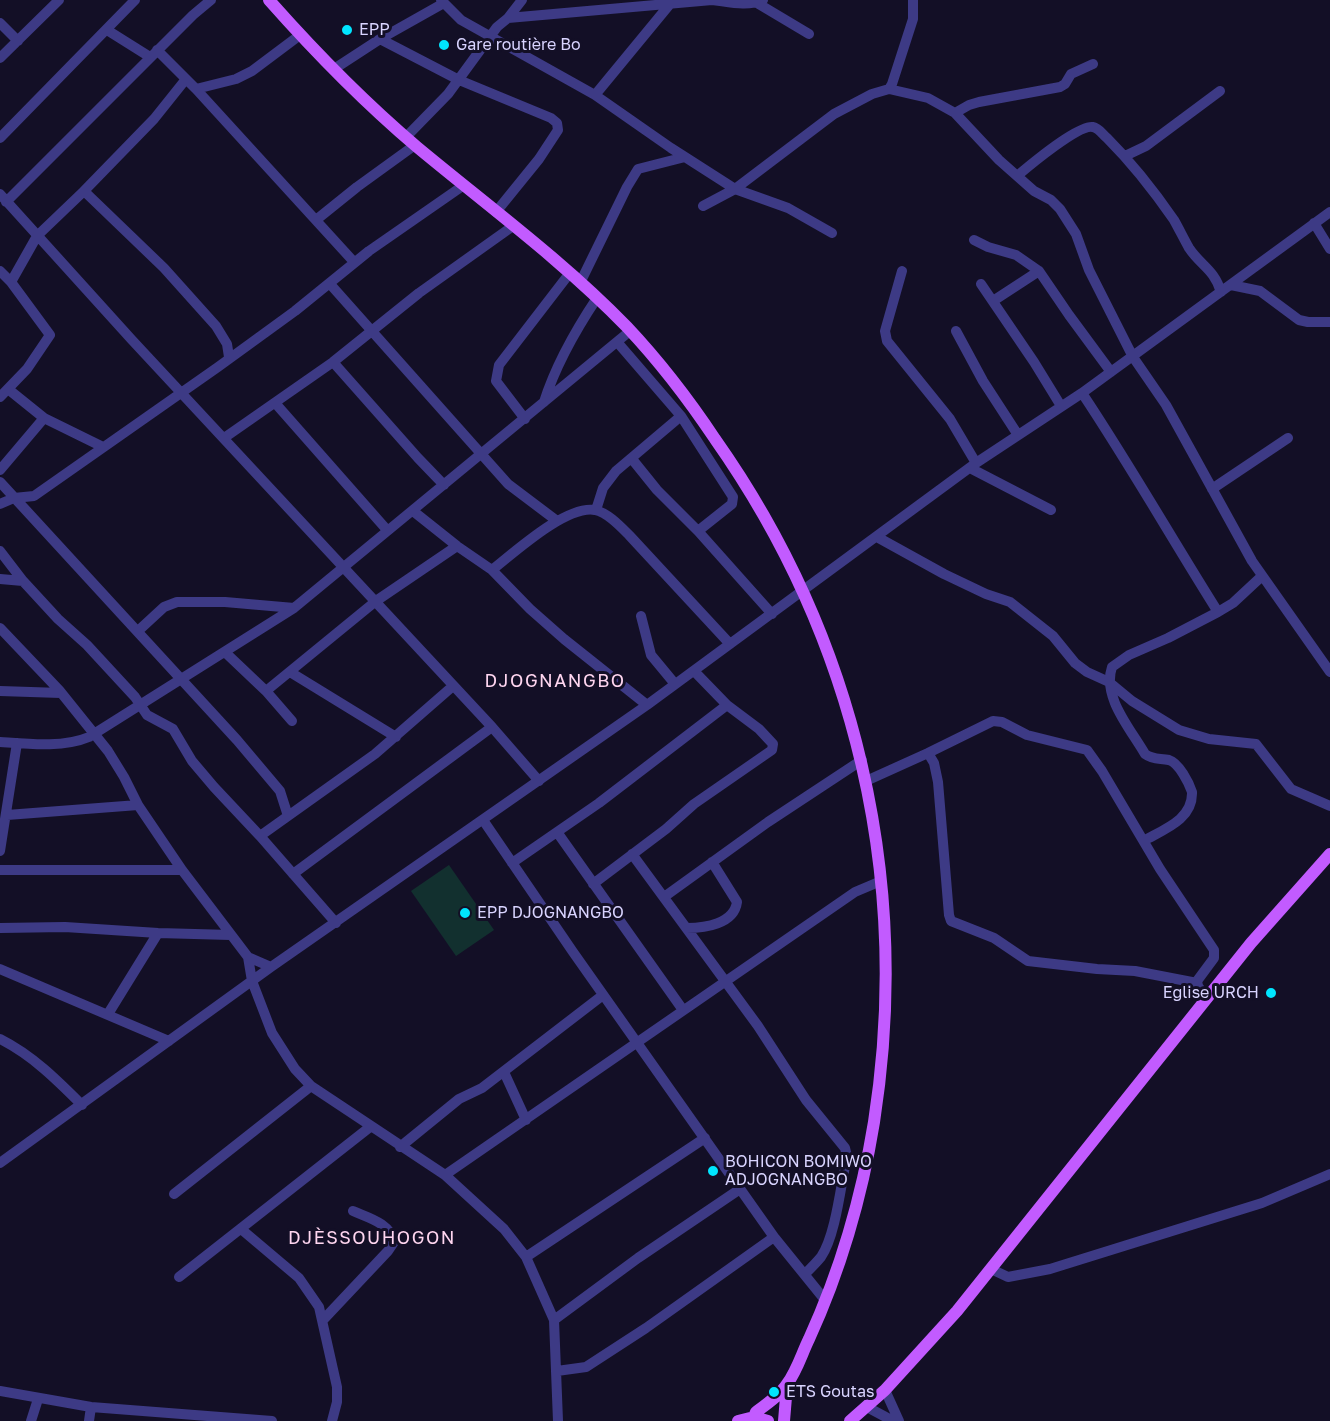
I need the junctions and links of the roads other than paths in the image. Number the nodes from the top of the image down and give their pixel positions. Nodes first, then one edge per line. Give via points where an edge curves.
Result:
1 (59, 0) edge
2 (135, 0) edge
3 (211, 0) edge
4 (268, 0) edge
5 (913, 0) edge
6 (443, 1) edge
7 (519, 1) edge
8 (760, 1) edge
9 (670, 2) edge
10 (508, 18) junction
11 (0, 23) edge
12 (106, 30) junction
13 (809, 34) dead end
14 (300, 35) junction
15 (490, 37) junction
16 (380, 39) junction
17 (18, 41) junction
18 (154, 54) junction
19 (0, 58) edge
20 (1093, 64) dead end
21 (334, 69) junction
22 (186, 79) junction
23 (459, 80) junction
24 (196, 89) junction
25 (889, 89) junction
26 (1220, 91) dead end
27 (595, 94) junction
28 (955, 113) junction
29 (0, 138) edge
30 (411, 141) junction
31 (1125, 156) junction
32 (685, 157) junction
33 (1017, 176) junction
34 (464, 185) junction
35 (735, 189) junction
36 (84, 191) junction
37 (3, 198) edge
38 (703, 206) dead end
39 (496, 212) junction
40 (1330, 212) edge
41 (316, 220) junction
42 (1314, 224) junction
43 (513, 226) junction
44 (832, 233) dead end
45 (37, 236) junction
46 (974, 240) dead end
47 (1330, 249) edge
48 (354, 262) junction
49 (0, 271) edge
50 (902, 271) dead end
51 (1039, 271) junction
52 (569, 274) junction
53 (11, 282) junction
54 (580, 283) junction
55 (330, 284) junction
56 (981, 284) dead end
57 (1231, 285) junction
58 (1221, 292) junction
59 (597, 298) junction
60 (993, 301) junction
61 (1330, 322) edge
62 (371, 330) junction
63 (630, 331) junction
64 (956, 331) dead end
65 (618, 343) junction
66 (229, 357) junction
67 (1133, 357) junction
68 (333, 362) junction
69 (1111, 372) junction
70 (180, 392) junction
71 (4, 393) edge
72 (1082, 393) junction
73 (544, 402) junction
74 (276, 404) junction
75 (1061, 406) junction
76 (681, 416) junction
77 (44, 418) junction
78 (525, 419) junction
79 (1018, 435) junction
80 (224, 438) junction
81 (1288, 438) dead end
82 (103, 447) junction
83 (481, 455) junction
84 (632, 459) junction
85 (973, 466) junction
86 (0, 470) edge
87 (0, 482) edge
88 (444, 485) junction
89 (1212, 489) junction
90 (14, 498) junction
91 (0, 504) edge
92 (596, 510) junction
93 (1051, 510) dead end
94 (413, 511) junction
95 (557, 521) junction
96 (387, 530) junction
97 (698, 531) junction
98 (877, 537) junction
99 (457, 546) junction
100 (0, 551) edge
101 (343, 568) junction
102 (492, 570) junction
103 (1263, 576) junction
104 (0, 579) edge
105 (23, 581) junction
106 (804, 591) junction
107 (376, 602) junction
108 (294, 608) junction
109 (1218, 612) junction
110 (772, 614) junction
111 (641, 616) dead end
112 (0, 628) edge
113 (138, 631) junction
114 (730, 644) junction
115 (226, 652) junction
116 (694, 671) junction
117 (290, 672) junction
118 (1330, 672) edge
119 (182, 679) junction
120 (1108, 682) junction
121 (675, 684) junction
122 (453, 686) junction
123 (0, 691) edge
124 (266, 691) junction
125 (61, 693) junction
126 (141, 705) junction
127 (647, 705) junction
128 (727, 705) junction
129 (292, 721) dead end
130 (492, 727) junction
131 (95, 734) junction
132 (396, 737) junction
133 (0, 742) edge
134 (17, 743) junction
135 (928, 753) junction
136 (862, 760) junction
137 (539, 781) junction
138 (866, 781) junction
139 (138, 805) junction
140 (1330, 806) edge
141 (7, 815) junction
142 (288, 816) junction
143 (483, 820) junction
144 (556, 832) junction
145 (260, 836) junction
146 (1145, 840) junction
147 (0, 851) edge
148 (632, 854) junction
149 (1330, 854) edge
150 (712, 862) junction
151 (513, 863) junction
152 (0, 870) edge
153 (182, 870) junction
154 (293, 873) junction
155 (881, 881) junction
156 (593, 884) junction
157 (664, 897) junction
158 (336, 924) junction
159 (0, 928) edge
160 (687, 928) junction
161 (158, 933) junction
162 (231, 935) junction
163 (248, 957) junction
164 (271, 967) junction
165 (0, 969) edge
166 (252, 981) junction
167 (724, 982) junction
168 (1197, 983) junction
169 (603, 995) junction
170 (1207, 999) junction
171 (683, 1010) junction
172 (108, 1014) junction
173 (0, 1039) edge
174 (169, 1041) junction
175 (638, 1042) junction
176 (504, 1072) junction
177 (311, 1086) junction
178 (82, 1105) junction
179 (526, 1120) junction
180 (370, 1127) junction
181 (705, 1138) junction
182 (400, 1147) junction
183 (0, 1163) edge
184 (1330, 1174) edge
185 (445, 1175) junction
186 (740, 1189) junction
187 (174, 1194) dead end
188 (353, 1211) dead end
189 (241, 1229) junction
190 (774, 1237) junction
191 (526, 1257) junction
192 (991, 1269) junction
193 (805, 1274) junction
194 (179, 1277) dead end
195 (825, 1299) junction
196 (323, 1320) junction
197 (554, 1320) junction
198 (556, 1371) junction
199 (787, 1385) junction
200 (885, 1390) junction
201 (0, 1391) edge
202 (38, 1399) junction
203 (91, 1407) junction
204 (867, 1407) junction
205 (754, 1417) junction
206 (31, 1421) edge
207 (89, 1421) edge
208 (272, 1421) edge
209 (332, 1421) edge
210 (558, 1421) edge
211 (738, 1421) edge
212 (768, 1421) edge
213 (784, 1421) edge
214 (850, 1421) edge
215 (893, 1421) edge
216 (899, 1421) edge

1 - 17 street
2 - 12 street
3 - 18 street
4 - 14 main road
5 - 25 street via 911,26
6 - 15 street via 461,20
6 - 16 street
7 - 10 street
8 - 9 street
8 - 13 street
9 - 10 street
9 - 27 street
10 - 15 street
11 - 17 street
12 - 18 street
12 - 29 street
14 - 21 main road
14 - 24 street via 252,72
15 - 23 street
15 - 27 street
16 - 21 street
16 - 23 street
17 - 19 street
18 - 22 street
18 - 37 street
20 - 28 street via 1071,74 1060,87 979,102
21 - 30 main road
22 - 24 street
22 - 36 street via 154,119
23 - 30 street
23 - 39 street via 557,123 558,130 539,159
24 - 41 street
25 - 28 street via 928,98
25 - 35 street via 872,93 834,114
26 - 31 street via 1146,146
27 - 32 street
28 - 33 street
30 - 34 main road
30 - 41 street
31 - 33 street via 1097,128 1088,127 1045,152
31 - 58 street via 1174,221 1191,251 1212,273
32 - 35 street
32 - 54 street via 638,169
33 - 67 street via 1051,200 1076,234 1089,270
34 - 39 main road
34 - 48 street
35 - 38 street
35 - 44 street via 788,208
36 - 45 street
36 - 66 street via 164,268 216,326
37 - 45 street
39 - 43 main road
40 - 42 street
41 - 48 street
42 - 47 street
42 - 57 street
43 - 52 main road
43 - 62 street
45 - 53 street
45 - 70 street
46 - 51 street via 1016,255
48 - 55 street
49 - 53 street
50 - 85 street via 885,331 887,341 950,419
51 - 60 street
51 - 69 street
52 - 54 main road
52 - 78 street via 499,365 496,381
53 - 71 street via 50,335 27,369
54 - 59 main road
55 - 62 street
55 - 66 street
56 - 60 street
57 - 58 street
57 - 61 street via 1260,291 1299,320
58 - 67 street
59 - 63 main road
59 - 73 street via 574,333
60 - 75 street
62 - 68 street
62 - 83 street
63 - 65 street
63 - 106 main road via 733,464
64 - 79 street
65 - 73 street
65 - 76 street
66 - 70 street
67 - 69 street
67 - 89 street via 1166,405
68 - 74 street
68 - 88 street
69 - 72 street
70 - 80 street
70 - 82 street
71 - 77 street
72 - 75 street
72 - 109 street
73 - 78 street
74 - 80 street
74 - 96 street
75 - 79 street
76 - 84 street
76 - 97 street via 733,496 732,504
77 - 82 street
77 - 86 street
78 - 83 street
79 - 85 street
80 - 101 street
81 - 89 street
82 - 90 street via 34,496
83 - 88 street
83 - 95 street via 508,484
84 - 92 street via 608,480
84 - 97 street
85 - 93 street
85 - 98 street
87 - 90 street
88 - 94 street
89 - 103 street
90 - 91 street
90 - 113 street
92 - 95 street via 571,513
92 - 114 street via 629,535
94 - 96 street
94 - 99 street
95 - 102 street
96 - 101 street
97 - 110 street
98 - 106 street
98 - 120 street via 944,574 1010,602 1053,636 1075,663
99 - 102 street
99 - 107 street
100 - 105 street
101 - 107 street
101 - 108 street
102 - 127 street via 564,639
103 - 109 street
103 - 118 street
104 - 105 street
105 - 126 street
106 - 110 street
106 - 136 main road via 834,666
107 - 117 street
107 - 122 street
108 - 113 street via 225,602 177,603 164,607
108 - 115 street
109 - 120 street via 1114,664
110 - 114 street
111 - 121 street via 651,655
112 - 125 street
113 - 119 street
114 - 116 street
115 - 119 street
115 - 124 street
116 - 121 street
116 - 128 street
117 - 124 street
117 - 132 street
119 - 126 street
119 - 142 street via 275,785
120 - 140 street via 1179,730 1209,739 1256,744 1291,789
120 - 146 street via 1115,704 1145,754 1174,763 1192,792 1189,809 1182,817
121 - 127 street
122 - 130 street
122 - 132 street
123 - 125 street
124 - 129 street
125 - 131 street
126 - 131 street
126 - 145 street via 151,718 173,729 192,761
127 - 137 street
128 - 144 street
128 - 148 street via 766,735 773,744 772,750 701,799
130 - 137 street
130 - 154 street
131 - 134 street via 68,742
131 - 139 street via 117,764
132 - 142 street
133 - 134 street
134 - 141 street
135 - 138 street
135 - 146 street via 995,720 1027,735 1084,749
135 - 168 street via 938,782 951,921 994,938 1028,961 1135,971
136 - 138 main road
136 - 150 street
137 - 143 street
138 - 155 main road
139 - 141 street
139 - 153 street
141 - 147 street
142 - 145 street
143 - 151 street
143 - 158 street
144 - 151 street
144 - 156 street
145 - 154 street
146 - 168 street via 1214,950 1214,958
148 - 156 street
148 - 157 street
149 - 170 main road
150 - 157 street
150 - 160 street via 737,905 717,925
151 - 169 street
152 - 153 street
153 - 162 street
154 - 158 street
155 - 167 street via 855,892
155 - 195 main road via 886,989 877,1100 852,1218
156 - 171 street
157 - 160 street
158 - 164 street
159 - 161 street
160 - 167 street
161 - 162 street
161 - 172 street
162 - 163 street
163 - 164 street
163 - 166 street
164 - 166 street
165 - 172 street
166 - 174 street
166 - 177 street via 272,1033
167 - 171 street
167 - 193 street via 847,1152 825,1249
168 - 170 street
169 - 175 street
169 - 176 street
170 - 192 main road
171 - 175 street
172 - 174 street
173 - 178 street via 54,1077
174 - 178 street
175 - 179 street
175 - 181 street
176 - 179 street
176 - 182 street via 459,1099
177 - 180 street
177 - 187 street
178 - 183 street
179 - 185 street
180 - 182 street
180 - 189 street
181 - 186 street
181 - 191 street
182 - 185 street
184 - 192 street via 1240,1211 1050,1269 1008,1277
185 - 191 street via 504,1229
186 - 190 street
186 - 197 street
188 - 196 street via 382,1224 394,1242
189 - 194 street
189 - 196 street via 299,1278 317,1302
190 - 193 street
190 - 198 street via 586,1367
191 - 197 street
192 - 200 main road
193 - 195 street
195 - 199 main road
196 - 209 street via 337,1387
197 - 198 street
198 - 210 street
199 - 205 main road
199 - 213 main road
200 - 204 main road
200 - 216 street
201 - 202 street
202 - 203 street
202 - 206 street
203 - 207 street
203 - 208 street
204 - 214 main road
204 - 215 street
205 - 211 main road
205 - 212 main road

